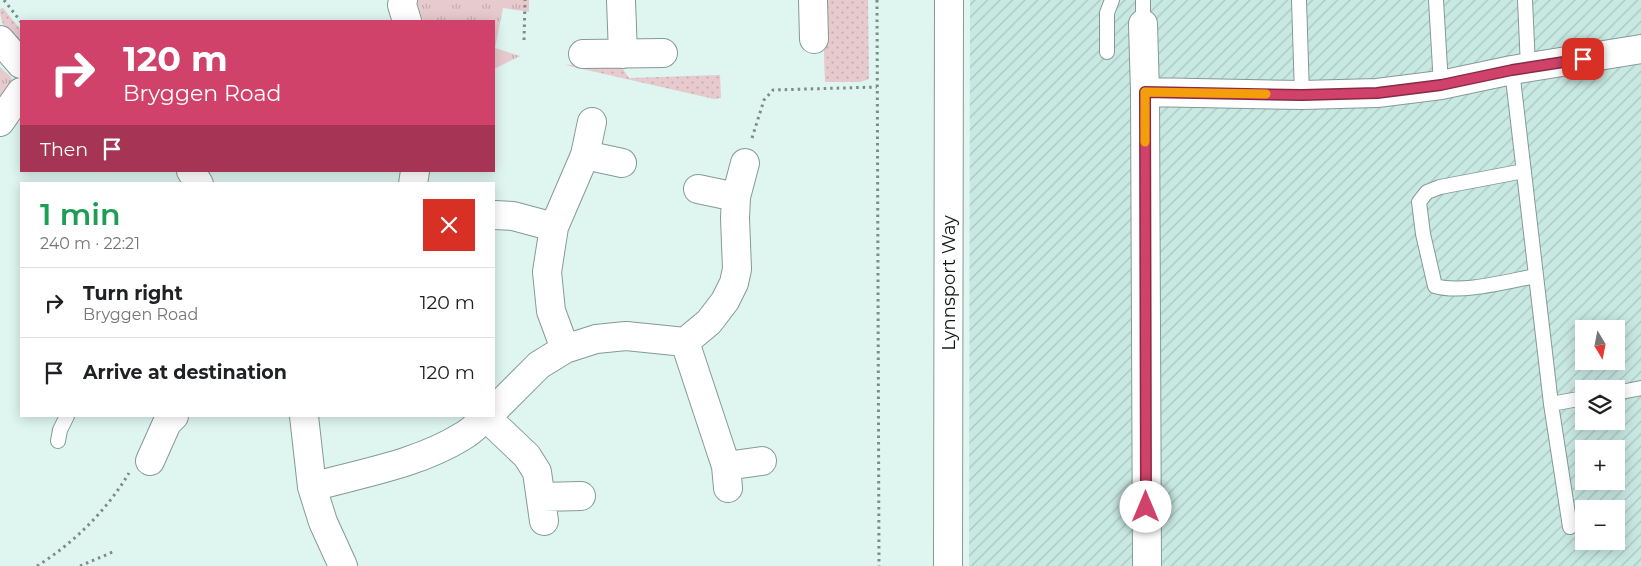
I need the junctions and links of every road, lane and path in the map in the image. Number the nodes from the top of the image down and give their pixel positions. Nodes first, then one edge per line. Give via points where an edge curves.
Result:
1 (4, 0) edge
2 (403, 0) edge
3 (525, 0) edge
4 (621, 0) edge
5 (813, 0) edge
6 (876, 0) edge
7 (949, 0) edge
8 (1112, 0) edge
9 (1299, 0) edge
10 (1436, 0) edge
11 (1524, 0) edge
12 (1143, 12) edge
13 (407, 20) edge
14 (20, 21) edge
15 (814, 39) dead end
16 (0, 40) edge
17 (524, 40) dead end
18 (1641, 49) edge
19 (1107, 52) dead end
20 (663, 53) dead end
21 (583, 54) dead end
22 (623, 54) junction
23 (20, 63) edge
24 (1520, 68) junction
25 (1441, 85) junction
26 (876, 87) junction
27 (1145, 92) junction
28 (20, 93) edge
29 (1302, 95) junction
30 (0, 122) edge
31 (592, 122) dead end
32 (585, 155) junction
33 (622, 163) dead end
34 (745, 163) joint
35 (1524, 171) junction
36 (698, 189) dead end
37 (736, 197) junction
38 (495, 215) edge
39 (554, 227) junction
40 (1536, 276) junction
41 (685, 342) junction
42 (566, 349) junction
43 (1641, 388) edge
44 (1625, 391) edge
45 (1575, 400) edge
46 (1551, 404) junction
47 (495, 408) edge
48 (66, 417) edge
49 (304, 417) edge
50 (485, 417) edge
51 (492, 417) edge
52 (166, 418) edge
53 (58, 441) dead end
54 (150, 461) joint
55 (762, 461) dead end
56 (312, 487) junction
57 (582, 496) dead end
58 (1570, 527) dead end
59 (115, 551) dead end
60 (37, 566) edge
61 (80, 566) edge
62 (343, 566) edge
63 (879, 566) edge
64 (948, 566) edge
65 (1147, 566) edge

1 - 14 path
2 - 13 street
3 - 17 path
4 - 22 street
5 - 15 street
6 - 26 path
7 - 64 street, Lynnsport Way
8 - 19 lane via 1107,13
9 - 29 lane
10 - 25 lane
11 - 24 lane
12 - 27 street
16 - 23 street
18 - 24 street
20 - 22 street
21 - 22 street
24 - 25 street
24 - 35 lane
25 - 29 street via 1377,93
26 - 34 path via 773,90 764,100
26 - 63 path
27 - 29 street
27 - 65 street
28 - 30 street
31 - 32 street
32 - 33 street
32 - 39 street
34 - 37 street
35 - 40 lane
35 - 40 lane via 1440,187 1427,192 1419,202 1435,286 1458,289
36 - 37 street
37 - 41 street via 734,283 709,322
38 - 39 street via 513,216
39 - 42 street via 547,272 551,312
40 - 46 lane
41 - 42 street via 626,336 596,339
41 - 55 street via 727,477
42 - 47 street via 539,365
43 - 44 lane
45 - 46 lane
46 - 58 lane
48 - 53 lane
49 - 56 street
50 - 56 street via 441,448
51 - 57 street via 538,472 543,509
52 - 54 street
54 - 60 path via 135,464 95,518 55,555
56 - 62 street via 322,522
59 - 61 path

